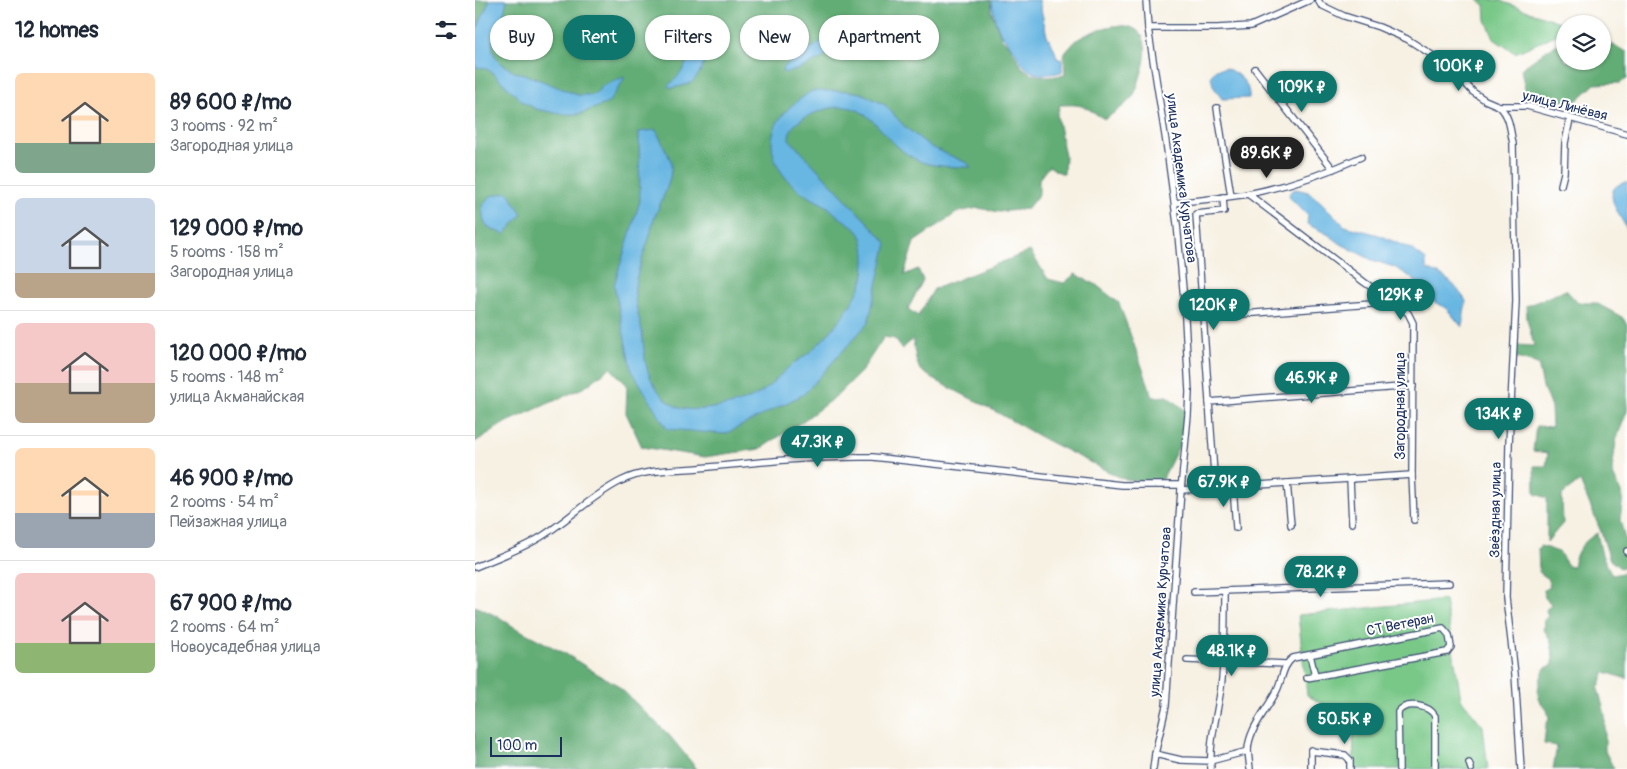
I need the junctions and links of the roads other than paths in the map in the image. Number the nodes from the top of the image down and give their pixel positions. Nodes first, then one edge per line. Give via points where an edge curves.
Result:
1 (1146, 0) edge
2 (1310, 0) edge
3 (1318, 0) edge
4 (1148, 28) junction
5 (1255, 69) dead end
6 (1499, 106) junction
7 (1217, 108) dead end
8 (1570, 119) junction
9 (1627, 134) edge
10 (1361, 157) dead end
11 (1333, 169) junction
12 (1561, 185) dead end
13 (1248, 194) junction
14 (1231, 196) junction
15 (1223, 197) junction
16 (1175, 203) junction
17 (1389, 300) junction
18 (1203, 317) junction
19 (1413, 386) junction
20 (1209, 402) junction
21 (1412, 475) junction
22 (1350, 479) junction
23 (1287, 483) junction
24 (1233, 486) junction
25 (1181, 488) junction
26 (1215, 488) junction
27 (1414, 520) dead end
28 (1352, 523) dead end
29 (1291, 525) dead end
30 (1236, 528) dead end
31 (475, 567) edge
32 (1449, 583) dead end
33 (1194, 592) dead end
34 (1225, 592) junction
35 (1310, 655) junction
36 (1187, 660) dead end
37 (1224, 661) junction
38 (1286, 664) junction
39 (1315, 676) junction
40 (1307, 678) dead end
41 (1248, 751) junction
42 (1155, 754) junction
43 (1210, 761) junction
44 (1153, 769) edge
45 (1211, 769) edge
46 (1250, 769) edge
47 (1311, 769) edge
48 (1350, 769) edge
49 (1399, 769) edge
50 (1435, 769) edge
51 (1521, 769) edge

1 - 4 street, улица Академика Курчатова
2 - 4 street via 1251,26
3 - 6 street, улица Линёвая via 1321,5 1344,16 1407,39 1451,68 1473,92
4 - 16 street, улица Академика Курчатова
5 - 11 street
6 - 8 street, улица Линёвая via 1527,106
6 - 51 street, Звёздная улица via 1509,120 1513,144 1516,302 1506,598
7 - 14 street
8 - 9 street, улица Линёвая
8 - 12 street
10 - 11 street
11 - 13 street
13 - 14 street
13 - 17 street, Загородная улица
14 - 15 street
15 - 16 street
15 - 18 street via 1224,211 1196,214
16 - 25 street, улица Академика Курчатова via 1189,392
17 - 18 street via 1385,304
17 - 19 street, Загородная улица via 1408,313 1413,323
18 - 20 street
19 - 20 street
19 - 21 street, Загородная улица
20 - 26 street
21 - 22 street
21 - 27 street, Загородная улица
22 - 23 street
22 - 28 street
23 - 24 street
23 - 29 street
24 - 26 street
24 - 30 street
25 - 26 street
25 - 31 street via 1122,485 846,456 646,473 621,481 526,546
25 - 42 street, улица Академика Курчатова via 1166,706
32 - 34 street
33 - 34 street
34 - 37 street
35 - 38 street, СТ Ветеран via 1293,658
35 - 39 street
35 - 39 street, СТ Ветеран via 1443,628 1449,635 1451,647 1447,652
36 - 37 street
37 - 38 street
37 - 43 street
38 - 41 street via 1276,692 1252,734
39 - 40 street, СТ Ветеран
41 - 43 street
41 - 46 street
42 - 43 street via 1181,760
42 - 44 street, улица Академика Курчатова
43 - 45 street
47 - 48 street via 1311,751 1345,756 1350,760
49 - 50 street via 1398,712 1413,706 1428,709 1435,716

